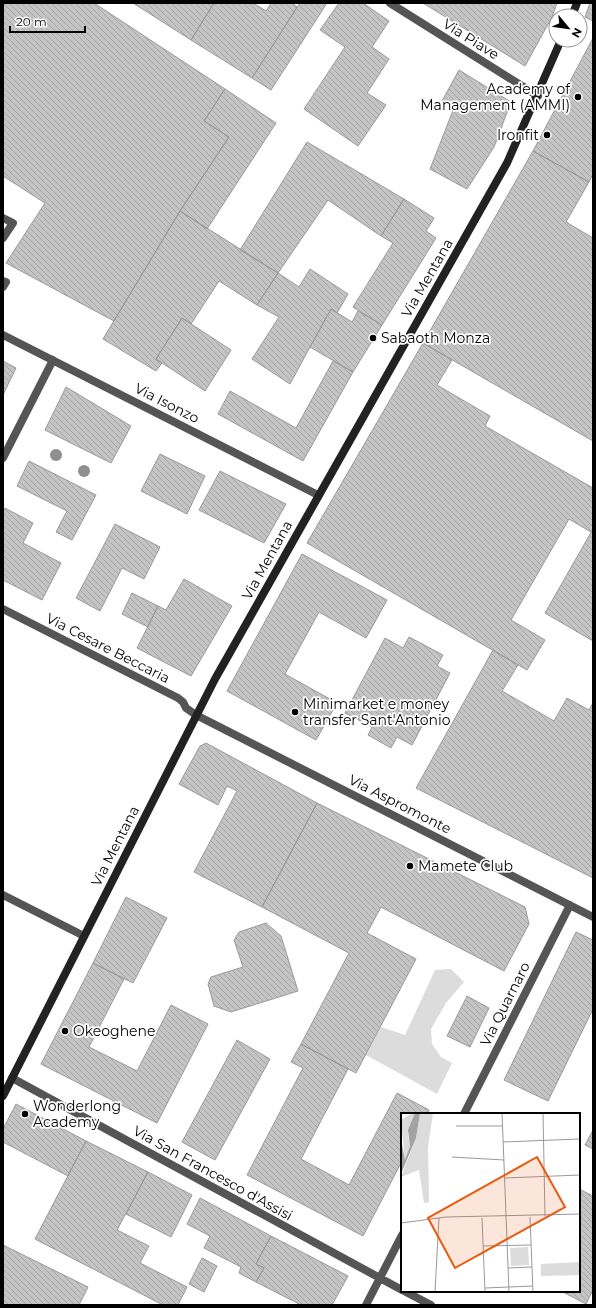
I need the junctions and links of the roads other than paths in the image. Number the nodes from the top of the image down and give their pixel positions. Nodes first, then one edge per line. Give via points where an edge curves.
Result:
1 (390, 3) edge
2 (559, 48) edge
3 (538, 96) junction
4 (3, 218) edge
5 (3, 238) edge
6 (3, 281) edge
7 (3, 287) edge
8 (3, 335) edge
9 (53, 360) junction
10 (3, 458) edge
11 (318, 495) junction
12 (3, 609) edge
13 (196, 715) junction
14 (3, 895) edge
15 (570, 905) junction
16 (593, 917) edge
17 (84, 936) junction
18 (12, 1078) junction
19 (3, 1096) edge
20 (465, 1113) edge
21 (401, 1237) edge
22 (380, 1279) junction
23 (401, 1289) edge
24 (407, 1292) edge
25 (366, 1305) edge
26 (431, 1305) edge

1 - 3 street, Via Piave
2 - 3 street, Via Mentana
3 - 11 street, Via Mentana via 508,163
4 - 5 street via 13,223
6 - 7 street via 6,282
8 - 9 street, Via Isonzo
9 - 10 street
9 - 11 street, Via Isonzo
11 - 13 street, Via Mentana
12 - 13 street, Via Cesare Beccaria via 178,698
13 - 15 street, Via Aspromonte
13 - 17 street, Via Mentana
14 - 17 street
15 - 16 street, Via Aspromonte
15 - 20 street, Via Quarnaro
17 - 18 street, Via Mentana
18 - 19 street, Via Mentana
18 - 22 street, Via San Francesco d'Assisi
21 - 22 street
22 - 23 street, Via San Francesco d'Assisi
22 - 25 street
24 - 26 street, Via San Francesco d'Assisi

